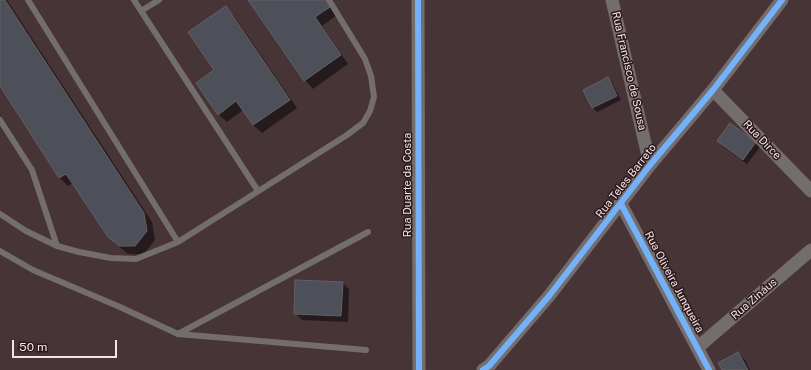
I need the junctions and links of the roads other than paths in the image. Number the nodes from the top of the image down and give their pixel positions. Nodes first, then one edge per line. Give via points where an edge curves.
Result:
1 (28, 0) edge
2 (134, 0) edge
3 (159, 0) edge
4 (329, 0) edge
5 (418, 0) edge
6 (612, 0) edge
7 (782, 0) edge
8 (141, 11) junction
9 (713, 90) junction
10 (0, 120) edge
11 (650, 165) junction
12 (258, 191) junction
13 (811, 191) edge
14 (621, 204) junction
15 (0, 214) edge
16 (368, 232) dead end
17 (178, 242) junction
18 (57, 246) junction
19 (811, 250) edge
20 (0, 251) edge
21 (178, 334) junction
22 (697, 348) junction
23 (366, 350) dead end
24 (419, 370) edge
25 (483, 370) edge
26 (709, 370) edge

1 - 17 lane
2 - 8 lane
3 - 8 lane
4 - 12 lane via 365,59 374,97 370,111 363,123
5 - 24 street, Rua Duarte da Costa
6 - 11 street, Rua Francisco de Sousa
7 - 9 street, Rua Teles Barreto
8 - 12 lane
9 - 11 street, Rua Teles Barreto
9 - 13 street, Rua Dirce
10 - 18 lane via 32,170
11 - 14 street, Rua Teles Barreto
12 - 17 lane
14 - 22 street, Rua Oliveira Junqueira
14 - 25 street, Rua Teles Barreto via 544,302
15 - 18 lane via 26,231
16 - 21 lane
17 - 18 lane via 136,259 111,258
19 - 22 street, Rua Zináus
20 - 21 lane via 33,270
21 - 23 lane
22 - 26 street, Rua Oliveira Junqueira

